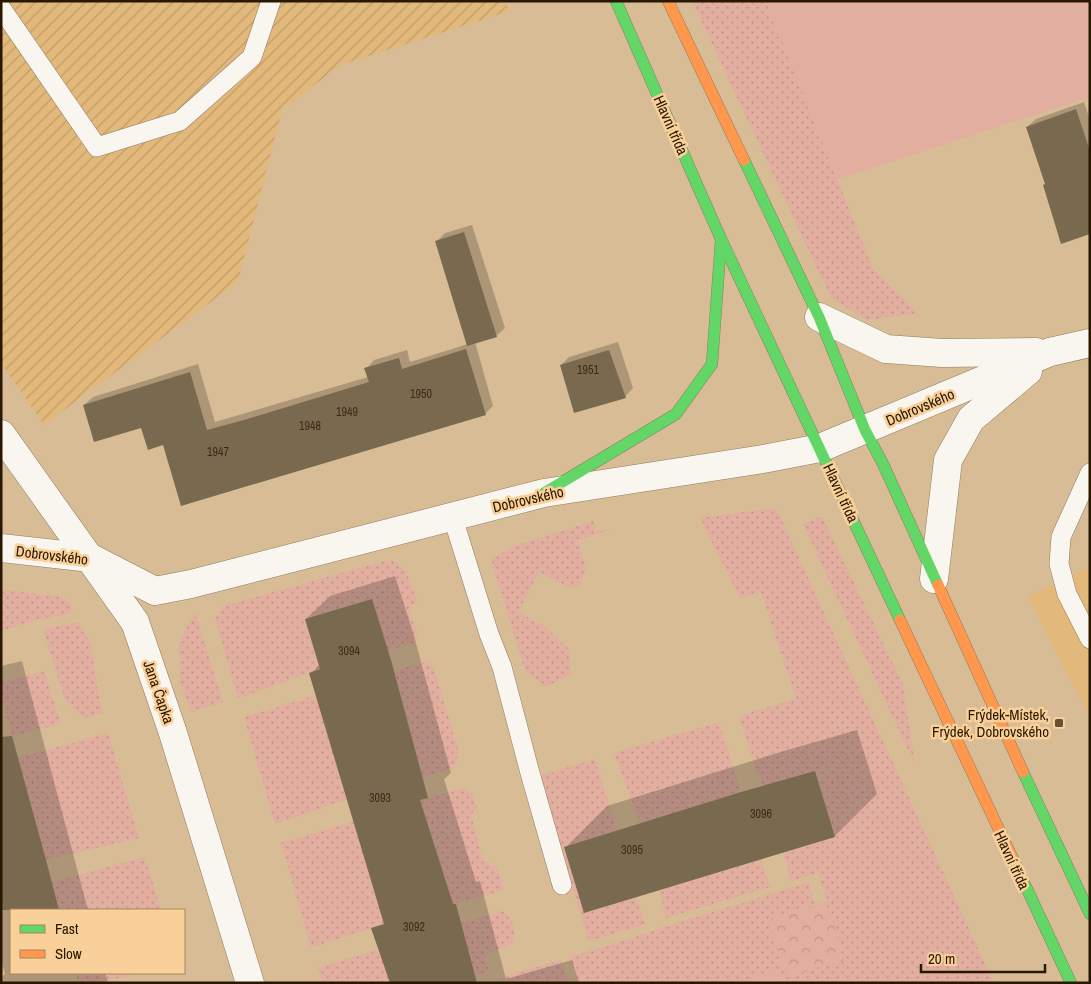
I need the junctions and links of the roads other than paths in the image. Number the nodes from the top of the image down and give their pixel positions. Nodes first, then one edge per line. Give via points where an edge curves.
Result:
1 (272, 1) edge
2 (616, 1) edge
3 (668, 1) edge
4 (1, 8) edge
5 (721, 239) junction
6 (819, 317) junction
7 (1090, 343) edge
8 (1050, 352) junction
9 (865, 430) junction
10 (1, 434) edge
11 (820, 448) junction
12 (1090, 473) edge
13 (544, 493) junction
14 (453, 518) junction
15 (1, 548) edge
16 (91, 558) junction
17 (934, 579) junction
18 (1090, 639) edge
19 (562, 885) dead end
20 (1090, 914) edge
21 (250, 983) edge
22 (1070, 983) edge

1 - 4 lane via 252,58 180,121 97,147
2 - 5 main road, Hlavní třída
3 - 6 main road
5 - 11 main road, Hlavní třída
5 - 13 main road via 712,364 676,414
6 - 8 street, Dobrovského via 886,349 942,353
6 - 9 main road
7 - 8 street, Dobrovského
8 - 9 street, Dobrovského
8 - 17 street via 971,418 948,460
9 - 11 street, Dobrovského
9 - 17 main road
10 - 16 street, Jana Čapka
11 - 13 street, Dobrovského
11 - 22 main road, Hlavní třída
12 - 18 lane via 1061,537 1059,564 1066,594
13 - 14 street, Dobrovského
14 - 16 street, Dobrovského via 155,591
14 - 19 lane via 502,667
15 - 16 street, Dobrovského
16 - 21 street, Jana Čapka via 135,622 173,733
17 - 20 main road

